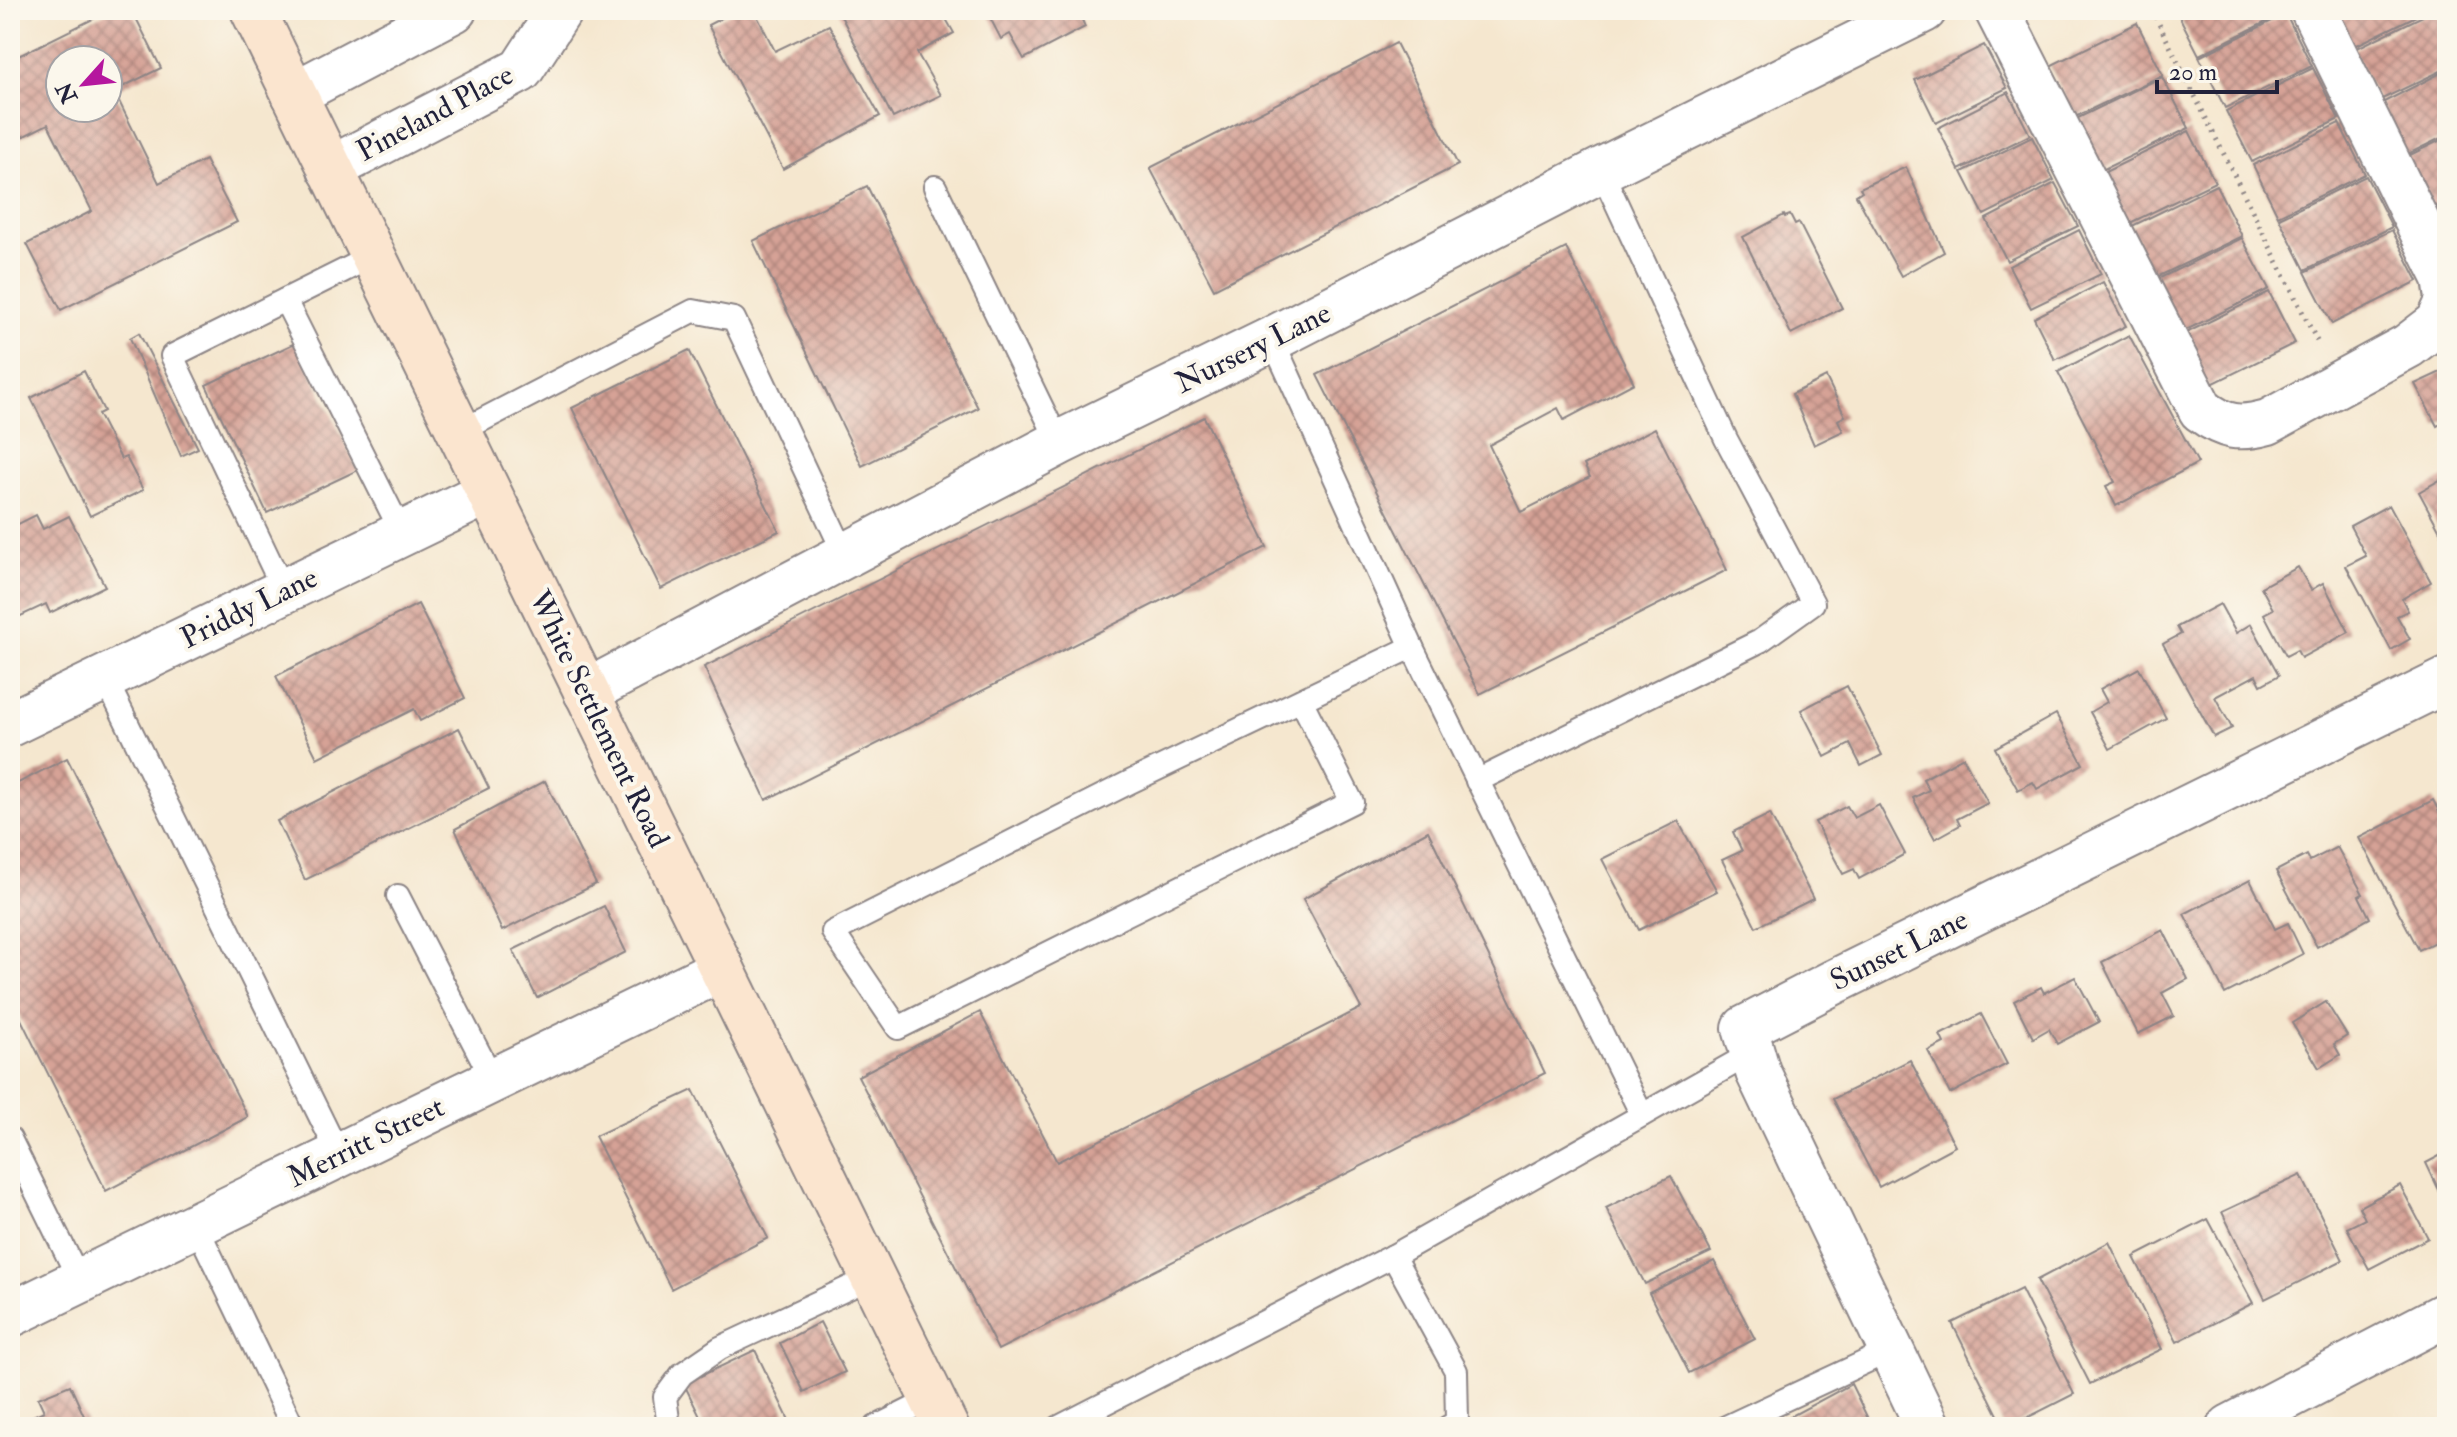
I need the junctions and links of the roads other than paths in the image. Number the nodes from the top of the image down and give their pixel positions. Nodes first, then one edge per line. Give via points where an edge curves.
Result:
1 (253, 10) edge
2 (454, 10) edge
3 (560, 10) edge
4 (1997, 10) edge
5 (2313, 10) edge
6 (1902, 15) edge
7 (294, 94) junction
8 (330, 169) junction
9 (1601, 170) junction
10 (935, 187) dead end
11 (373, 256) junction
12 (2447, 292) edge
13 (285, 300) junction
14 (2447, 304) edge
15 (1272, 339) junction
16 (459, 432) junction
17 (1059, 443) junction
18 (488, 492) junction
19 (402, 533) junction
20 (845, 555) junction
21 (284, 591) junction
22 (1412, 647) junction
23 (105, 678) junction
24 (2447, 680) edge
25 (586, 692) junction
26 (1301, 700) junction
27 (10, 724) edge
28 (1477, 781) junction
29 (398, 896) dead end
30 (722, 969) junction
31 (1752, 1053) junction
32 (493, 1080) junction
33 (1642, 1115) junction
34 (10, 1139) edge
35 (339, 1155) junction
36 (196, 1225) junction
37 (1393, 1256) junction
38 (872, 1277) junction
39 (80, 1281) junction
40 (2447, 1314) edge
41 (10, 1315) edge
42 (1891, 1350) junction
43 (939, 1413) edge
44 (293, 1427) edge
45 (669, 1427) edge
46 (876, 1427) edge
47 (1059, 1427) edge
48 (1448, 1427) edge
49 (1726, 1427) edge
50 (1928, 1427) edge
51 (2230, 1427) edge

1 - 7 main road, White Settlement Road
2 - 7 street
3 - 8 street, Pineland Place via 521,70
4 - 14 street via 2201,410 2221,424 2249,427 2268,422 2408,346 2438,323
5 - 12 street via 2445,278
6 - 9 street, Nursery Lane
7 - 8 main road, White Settlement Road
8 - 11 main road, White Settlement Road
9 - 15 street, Nursery Lane
9 - 28 lane via 1726,439 1813,603 1760,641
10 - 17 lane
11 - 13 lane
11 - 16 main road, White Settlement Road
13 - 19 lane
13 - 21 lane via 172,356
15 - 17 street, Nursery Lane
15 - 22 lane
16 - 18 main road, White Settlement Road
16 - 20 lane via 693,311 734,319
17 - 20 street, Nursery Lane
18 - 19 street, Priddy Lane
18 - 25 main road, White Settlement Road
19 - 21 street, Priddy Lane
20 - 25 street, Nursery Lane
21 - 23 street, Priddy Lane
22 - 26 lane
22 - 28 lane
23 - 27 street, Priddy Lane
23 - 35 lane
24 - 31 street, Sunset Lane via 1745,1028
25 - 30 main road, White Settlement Road
26 - 26 lane via 1130,782 833,932 898,1028 1352,802
28 - 33 lane
29 - 32 lane
30 - 32 street, Merritt Street
30 - 38 main road, White Settlement Road
31 - 33 lane
31 - 42 street
32 - 35 street, Merritt Street
33 - 37 lane
34 - 39 lane
35 - 36 street, Merritt Street
36 - 39 street, Merritt Street
36 - 44 lane
37 - 47 lane
37 - 48 lane via 1456,1371 1457,1422
38 - 43 main road, White Settlement Road
38 - 45 lane via 720,1348 682,1374 665,1397
39 - 41 street, Merritt Street
40 - 51 street
42 - 49 lane
42 - 50 street
43 - 46 lane

